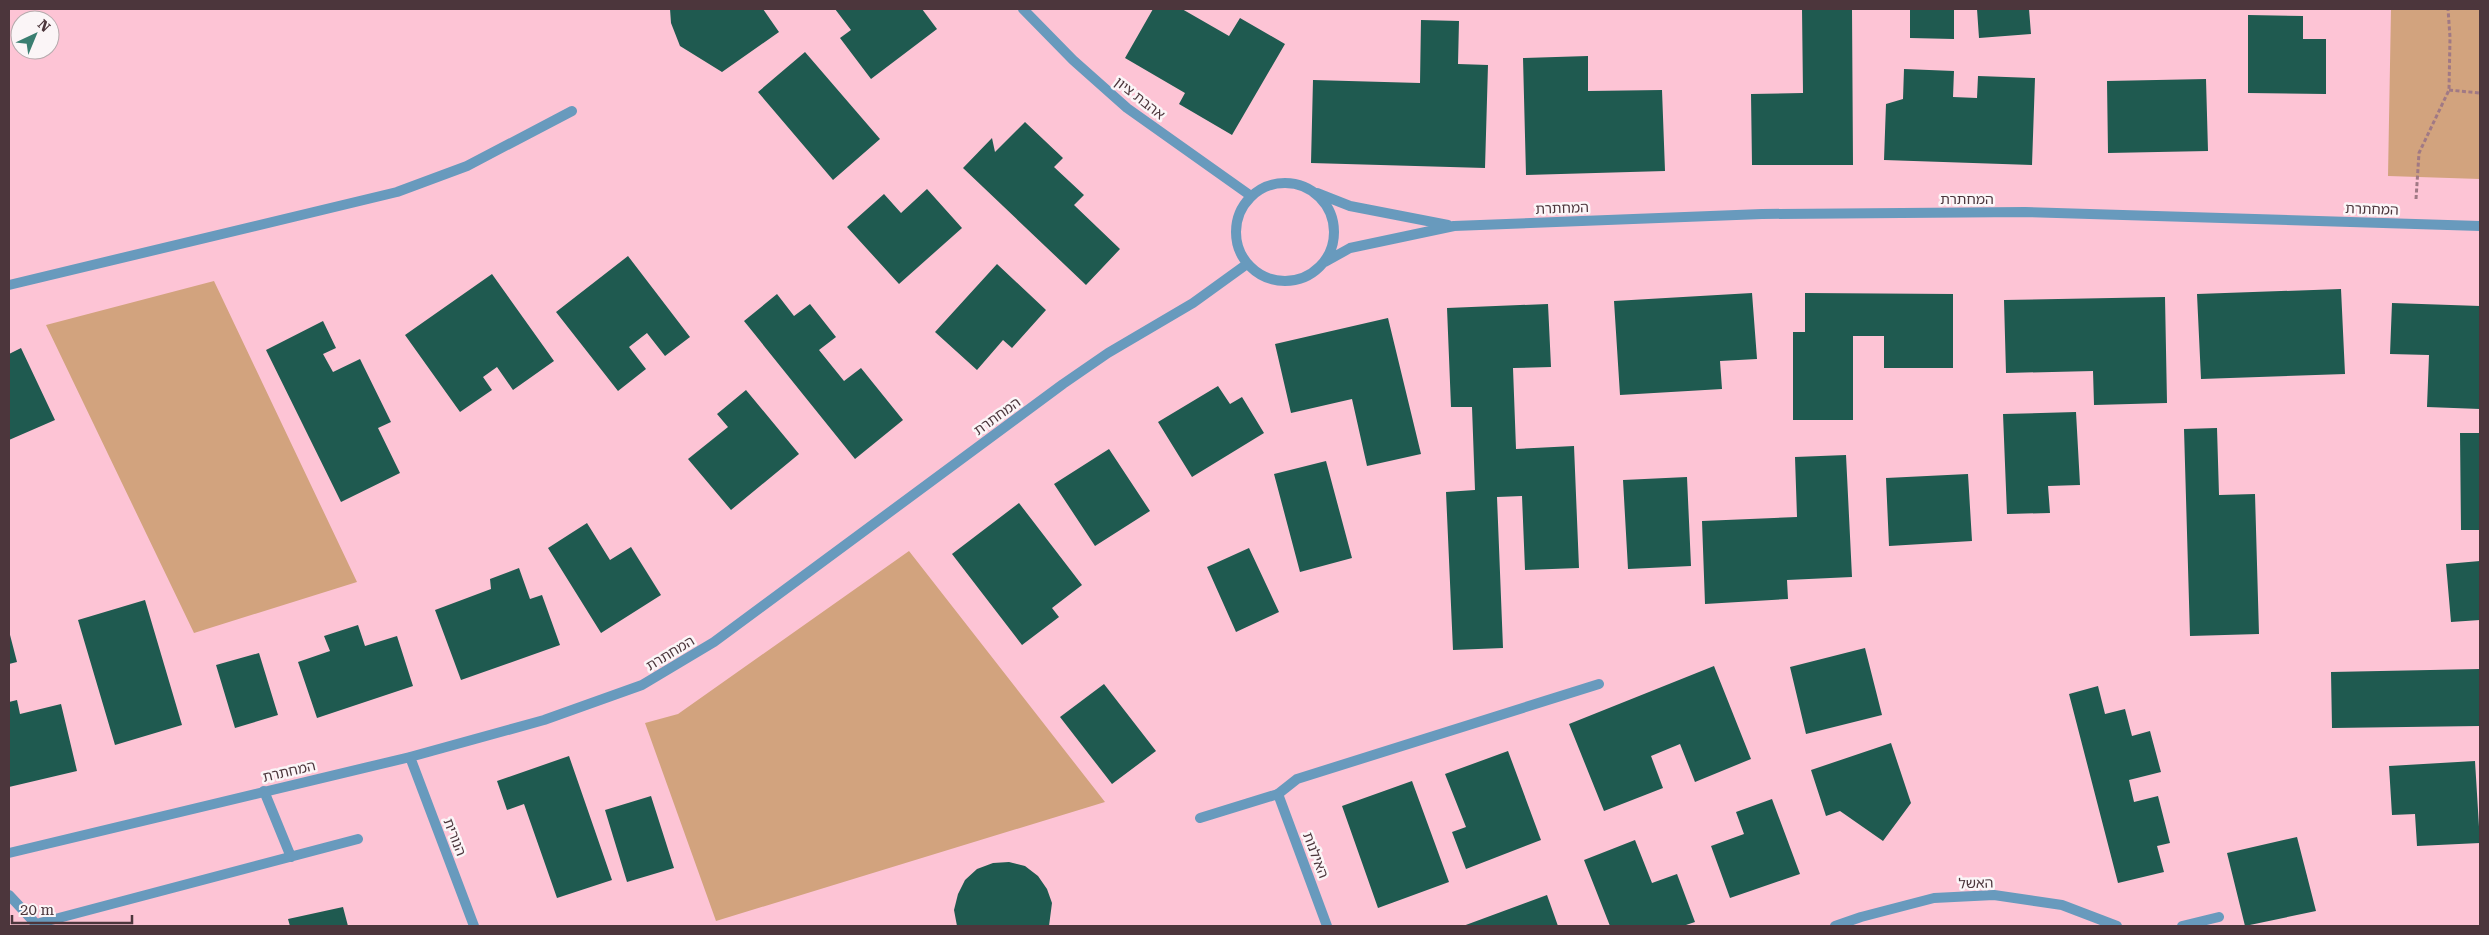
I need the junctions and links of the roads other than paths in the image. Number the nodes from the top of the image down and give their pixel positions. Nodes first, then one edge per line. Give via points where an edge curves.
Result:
1 (1023, 9) edge
2 (572, 111) dead end
3 (1315, 192) junction
4 (1251, 196) junction
5 (1454, 226) junction
6 (2480, 226) edge
7 (1324, 262) junction
8 (1247, 264) junction
9 (9, 285) edge
10 (1599, 684) dead end
11 (410, 757) junction
12 (264, 792) junction
13 (1278, 794) junction
14 (1200, 818) dead end
15 (358, 839) dead end
16 (9, 853) edge
17 (291, 856) junction
18 (9, 895) edge
19 (2220, 917) dead end
20 (474, 926) edge
21 (1327, 926) edge
22 (1835, 926) edge
23 (2117, 926) edge
24 (2182, 926) edge

1 - 4 street, אהבת ציון via 1127,108
2 - 9 street via 467,166 397,192
3 - 4 street via 1287,182 1269,184
3 - 5 street, המחתרת via 1350,206
3 - 7 street via 1330,211 1334,226 1334,243
4 - 8 street via 1237,216 1235,235
5 - 6 street, המחתרת via 1762,214 2005,212
5 - 7 street, המחתרת via 1359,246
7 - 8 street via 1312,273 1291,281 1260,275
8 - 11 street, המחתרת via 1193,303 1108,353 1063,384 677,666 642,686 596,704
10 - 13 street via 1297,779
11 - 12 street, המחתרת
11 - 20 street, הנורית
12 - 16 street, המחתרת
12 - 17 street
13 - 14 street
13 - 21 street, האילנות
15 - 17 street
17 - 18 street via 36,924
19 - 24 street
22 - 23 street, האשל via 1934,898 1994,895 2062,905

